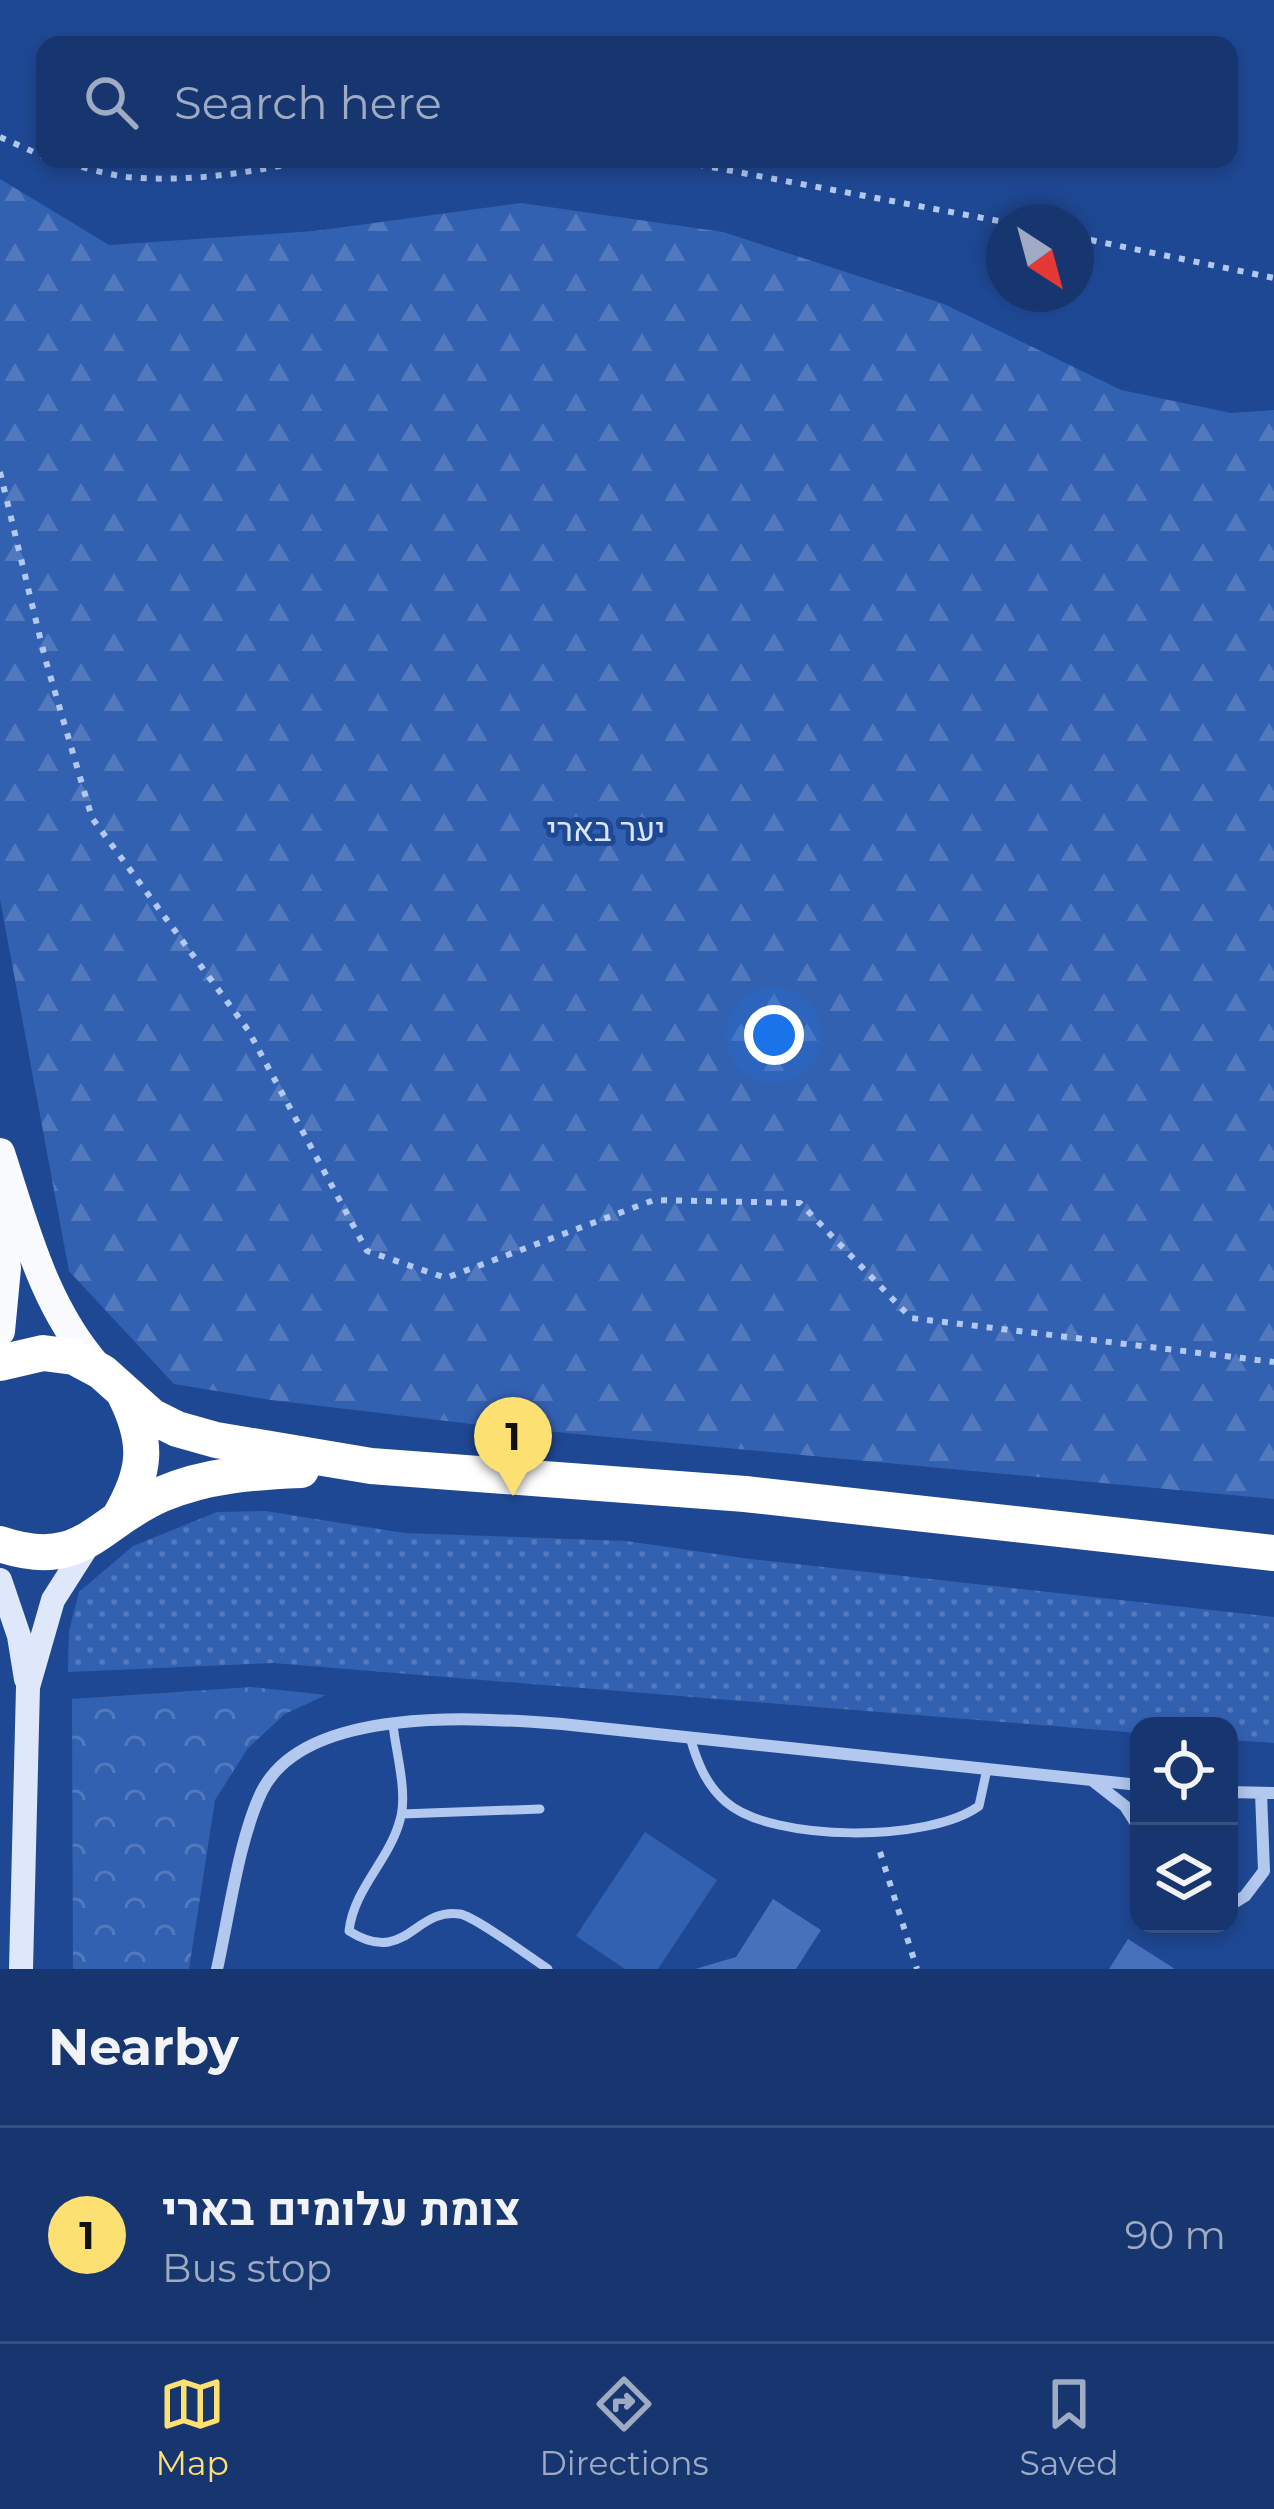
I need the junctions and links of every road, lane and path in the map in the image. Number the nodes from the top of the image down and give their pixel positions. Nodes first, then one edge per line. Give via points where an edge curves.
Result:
1 (0, 137) edge
2 (36, 152) edge
3 (89, 168) edge
4 (272, 168) edge
5 (716, 168) edge
6 (986, 219) edge
7 (1094, 241) edge
8 (1274, 278) edge
9 (0, 472) edge
10 (0, 1153) edge
11 (0, 1208) edge
12 (0, 1331) edge
13 (1274, 1362) edge
14 (0, 1363) edge
15 (114, 1383) junction
16 (371, 1466) junction
17 (105, 1529) junction
18 (0, 1544) edge
19 (1274, 1553) edge
20 (0, 1580) edge
21 (28, 1687) junction
22 (393, 1725) junction
23 (690, 1737) junction
24 (986, 1768) junction
25 (1092, 1780) junction
26 (1130, 1784) edge
27 (1238, 1792) edge
28 (1268, 1793) edge
29 (540, 1809) dead end
30 (402, 1814) junction
31 (1137, 1825) edge
32 (873, 1831) junction
33 (1238, 1900) edge
34 (21, 1969) edge
35 (218, 1969) edge
36 (548, 1969) edge
37 (917, 1969) edge

1 - 2 path
3 - 4 path via 194,178
5 - 6 path
7 - 8 path
9 - 13 path via 92,818 248,1030 367,1251 446,1278 654,1200 800,1203 911,1318
10 - 15 main road via 46,1289 79,1346
11 - 12 main road
14 - 15 highway via 43,1352 74,1358
15 - 16 highway via 151,1415 196,1435
15 - 17 highway via 139,1423 143,1454 136,1488
16 - 17 highway via 234,1474 160,1495
16 - 19 highway via 745,1494
17 - 18 highway via 60,1552
17 - 21 street via 53,1600
20 - 21 street
21 - 34 street
22 - 23 street via 491,1719
22 - 30 lane
22 - 35 street via 315,1742 264,1786
23 - 24 street
23 - 32 lane via 712,1785 749,1816
24 - 25 street
24 - 32 lane via 979,1806 964,1817
25 - 26 street
25 - 31 street
27 - 28 street
28 - 33 street via 1264,1871
29 - 30 lane
30 - 36 lane via 352,1906 349,1931 368,1943 394,1943 437,1918 462,1914
32 - 37 path

